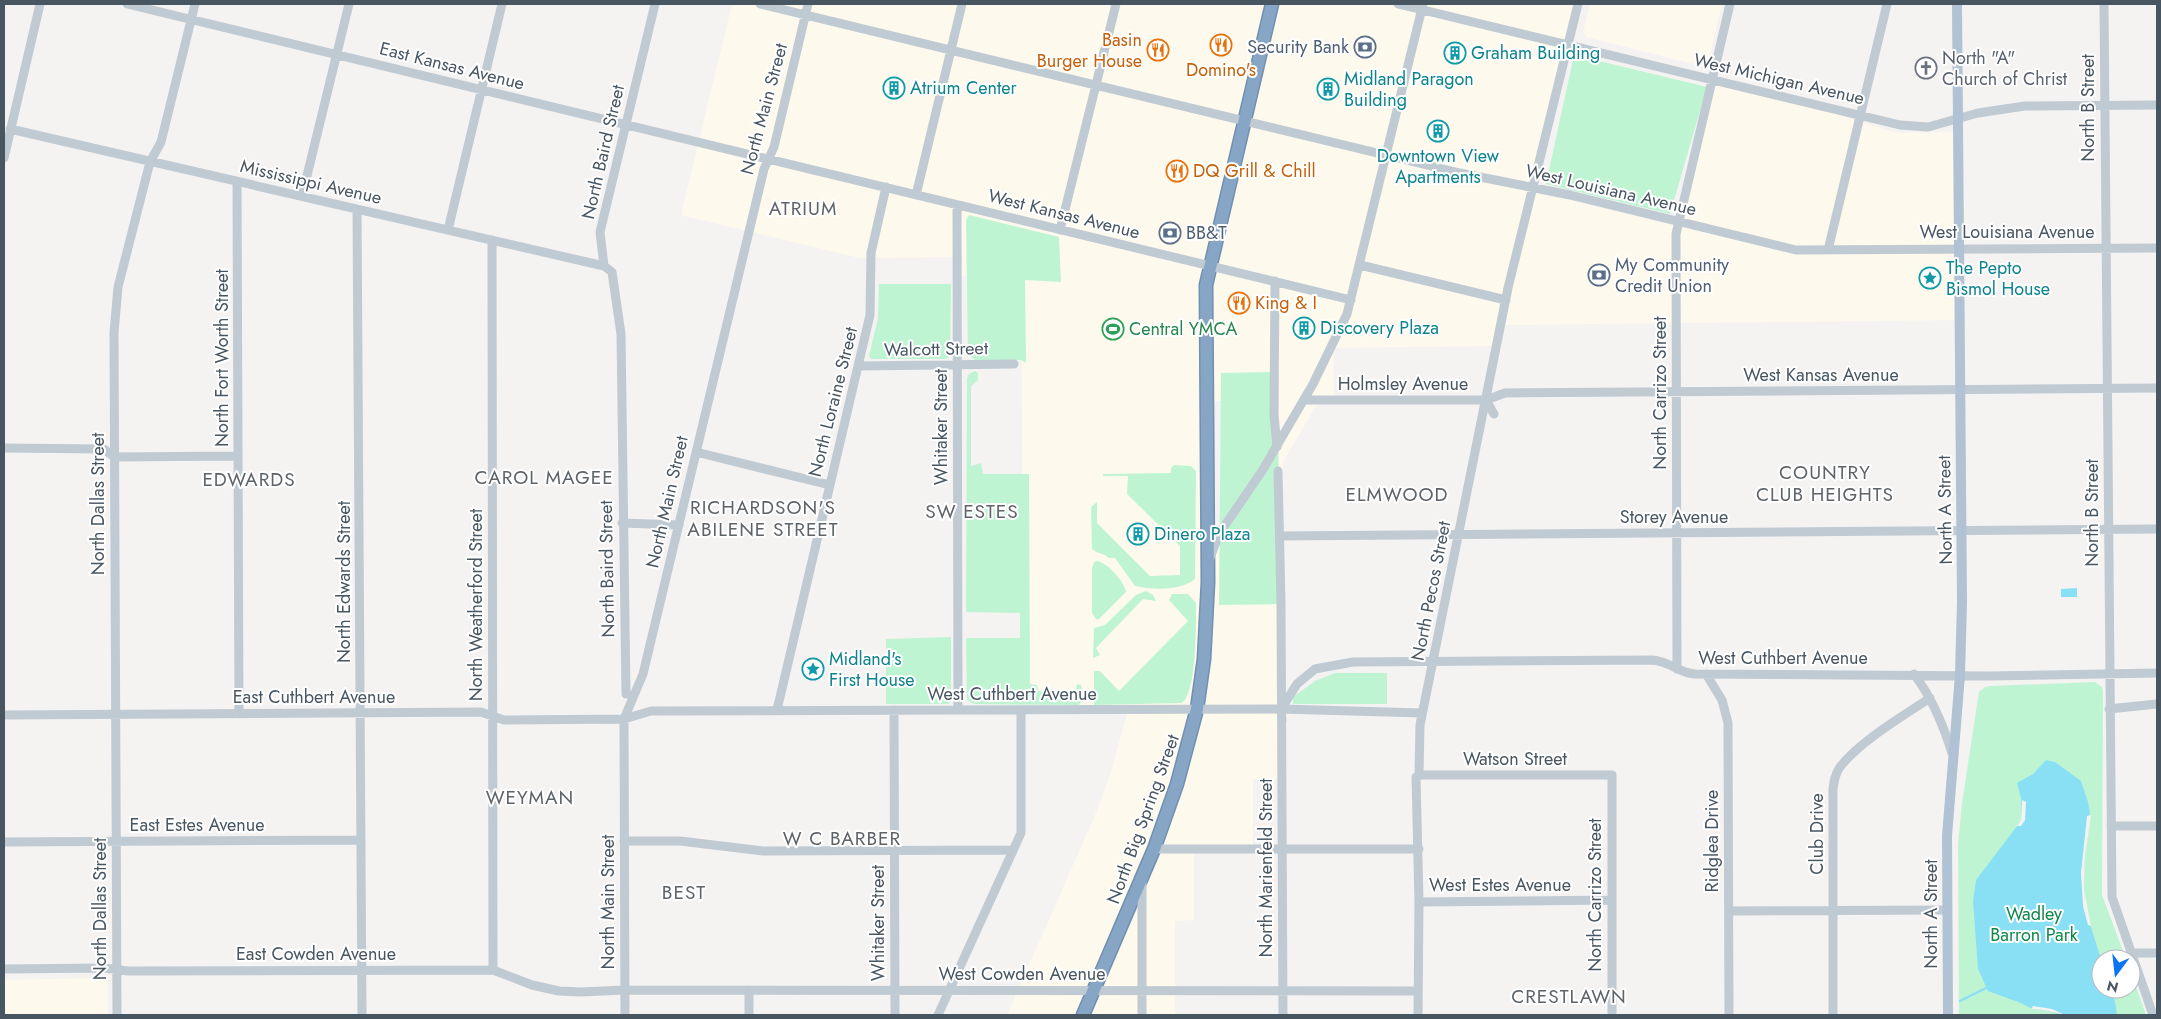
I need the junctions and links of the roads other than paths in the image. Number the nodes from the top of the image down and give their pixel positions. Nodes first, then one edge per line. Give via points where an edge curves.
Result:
1 (40, 4) edge
2 (127, 4) edge
3 (195, 4) edge
4 (348, 4) edge
5 (502, 4) edge
6 (654, 4) edge
7 (760, 4) edge
8 (808, 4) edge
9 (962, 4) edge
10 (1116, 4) edge
11 (1272, 4) edge
12 (1398, 4) edge
13 (1578, 4) edge
14 (1730, 4) edge
15 (1887, 4) edge
16 (1957, 4) edge
17 (2104, 4) edge
18 (1422, 7) edge
19 (806, 15) junction
20 (191, 19) junction
21 (1568, 45) junction
22 (951, 50) junction
23 (336, 54) junction
24 (1713, 80) junction
25 (1096, 85) junction
26 (482, 90) junction
27 (2104, 106) junction
28 (2157, 106) edge
29 (1860, 115) junction
30 (1958, 118) junction
31 (1245, 120) junction
32 (626, 125) junction
33 (10, 129) junction
34 (1386, 155) junction
35 (4, 158) edge
36 (769, 159) junction
37 (150, 162) junction
38 (237, 182) junction
39 (886, 188) junction
40 (1533, 189) junction
41 (916, 195) junction
42 (302, 196) junction
43 (957, 205) junction
44 (357, 209) junction
45 (1679, 221) junction
46 (448, 230) junction
47 (1060, 230) junction
48 (492, 240) junction
49 (2106, 248) junction
50 (2157, 248) edge
51 (1958, 249) junction
52 (1828, 250) junction
53 (1360, 265) junction
54 (604, 266) junction
55 (1211, 266) junction
56 (1275, 281) junction
57 (1351, 300) junction
58 (1506, 300) junction
59 (1014, 364) dead end
60 (957, 365) junction
61 (859, 366) junction
62 (2157, 388) edge
63 (2107, 389) junction
64 (1960, 390) junction
65 (1677, 392) junction
66 (1304, 400) junction
67 (1486, 400) junction
68 (1494, 414) dead end
69 (1277, 446) junction
70 (4, 448) edge
71 (696, 452) junction
72 (238, 456) junction
73 (114, 457) junction
74 (1278, 471) dead end
75 (830, 485) junction
76 (622, 524) junction
77 (678, 524) junction
78 (2108, 529) junction
79 (2157, 529) edge
80 (1962, 531) junction
81 (1459, 534) junction
82 (1677, 534) junction
83 (1280, 536) junction
84 (1208, 560) junction
85 (1433, 662) junction
86 (1677, 669) junction
87 (2109, 673) junction
88 (2157, 673) edge
89 (1706, 674) junction
90 (1914, 674) junction
91 (1960, 675) junction
92 (626, 694) dead end
93 (1930, 698) junction
94 (2157, 704) edge
95 (1197, 709) junction
96 (1281, 709) junction
97 (2110, 709) junction
98 (777, 710) junction
99 (894, 710) junction
100 (958, 710) junction
101 (1021, 710) junction
102 (361, 713) junction
103 (1422, 713) junction
104 (115, 714) junction
105 (240, 714) junction
106 (4, 715) edge
107 (492, 716) junction
108 (624, 719) junction
109 (1952, 753) junction
110 (1612, 774) joint
111 (1419, 776) junction
112 (2111, 826) junction
113 (2157, 826) edge
114 (361, 840) junction
115 (624, 841) junction
116 (4, 842) edge
117 (116, 842) junction
118 (1154, 849) junction
119 (1282, 849) junction
120 (1418, 849) junction
121 (894, 850) junction
122 (1014, 850) junction
123 (1142, 880) junction
124 (1612, 900) junction
125 (1419, 902) junction
126 (1833, 910) junction
127 (1947, 910) junction
128 (1729, 911) junction
129 (2132, 949) edge
130 (2141, 953) edge
131 (2157, 953) edge
132 (4, 969) edge
133 (117, 970) junction
134 (362, 970) junction
135 (493, 970) junction
136 (2141, 978) edge
137 (625, 990) junction
138 (749, 990) junction
139 (895, 990) junction
140 (1283, 990) junction
141 (950, 991) junction
142 (1093, 991) junction
143 (1142, 991) junction
144 (1418, 991) junction
145 (117, 1015) edge
146 (362, 1015) edge
147 (625, 1015) edge
148 (749, 1015) edge
149 (895, 1015) edge
150 (938, 1015) edge
151 (1083, 1015) edge
152 (1142, 1015) edge
153 (1283, 1015) edge
154 (1418, 1015) edge
155 (1612, 1015) edge
156 (1729, 1015) edge
157 (1833, 1015) edge
158 (1948, 1015) edge
159 (2153, 1015) edge

1 - 33 street
2 - 20 street, East Kansas Avenue
3 - 20 street, North Dallas Street
4 - 23 street
5 - 26 street
6 - 32 street, North Baird Street
7 - 19 street, West Louisiana Avenue
8 - 19 street, North Main Street
9 - 22 street
10 - 25 street
11 - 31 highway, North Big Spring Street
12 - 18 street, West Michigan Avenue
13 - 21 street, North Pecos Street
14 - 24 street, North Carrizo Street
15 - 29 street
16 - 30 main road, North A Street
17 - 27 street, North B Street
18 - 21 street, West Michigan Avenue
18 - 34 street
19 - 22 street, West Louisiana Avenue
19 - 36 street, North Main Street
20 - 23 street, East Kansas Avenue
20 - 37 street, North Dallas Street via 161,142
21 - 24 street, West Michigan Avenue
21 - 40 street, North Pecos Street
22 - 25 street, West Louisiana Avenue
22 - 41 street
23 - 26 street, East Kansas Avenue
23 - 42 street
24 - 29 street, West Michigan Avenue
24 - 45 street, North Carrizo Street
25 - 31 street, West Louisiana Avenue
25 - 47 street
26 - 32 street, East Kansas Avenue
26 - 46 street
27 - 28 street, West Michigan Avenue
27 - 30 street, West Michigan Avenue via 2025,106
27 - 49 street, North B Street
29 - 30 street, West Michigan Avenue via 1919,127
29 - 52 street
30 - 51 main road, North A Street
31 - 34 street, West Louisiana Avenue
31 - 55 highway, North Big Spring Street
32 - 36 street, East Kansas Avenue
32 - 54 street, North Baird Street via 600,232
33 - 35 street
33 - 37 street, Mississippi Avenue
34 - 40 street, West Louisiana Avenue
34 - 53 street
36 - 39 street, West Kansas Avenue
36 - 71 street, North Main Street
37 - 38 street, Mississippi Avenue
37 - 73 street, North Dallas Street via 118,287 114,333
38 - 42 street, Mississippi Avenue
38 - 72 street, North Fort Worth Street
39 - 41 street, West Kansas Avenue
39 - 61 street, North Loraine Street via 871,253 870,315
40 - 45 street, West Louisiana Avenue via 1570,194
40 - 58 street, North Pecos Street
41 - 43 street, West Kansas Avenue
42 - 44 street, Mississippi Avenue
43 - 47 street, West Kansas Avenue
43 - 60 street, Whitaker Street
44 - 46 street, Mississippi Avenue
44 - 102 street, North Edwards Street
45 - 52 street, West Louisiana Avenue via 1796,250
45 - 65 street, North Carrizo Street via 1676,234
46 - 48 street, Mississippi Avenue
47 - 55 street, West Kansas Avenue
48 - 54 street, Mississippi Avenue
48 - 107 street, North Weatherford Street
49 - 50 street, West Louisiana Avenue
49 - 51 street, West Louisiana Avenue
49 - 63 street, North B Street
51 - 52 street, West Louisiana Avenue
51 - 64 main road, North A Street
53 - 57 street
53 - 58 street
54 - 76 street, North Baird Street via 612,272 621,334
55 - 56 street, West Kansas Avenue
55 - 84 highway, North Big Spring Street via 1206,285
56 - 57 street, West Kansas Avenue
56 - 69 street via 1274,415
57 - 66 street via 1330,352
58 - 67 street, North Pecos Street
59 - 60 street, Walcott Street
60 - 61 street, Walcott Street
60 - 100 street, Whitaker Street
61 - 75 street, North Loraine Street
62 - 63 street, West Kansas Avenue
63 - 64 street, West Kansas Avenue
63 - 78 street, North B Street
64 - 65 street, West Kansas Avenue
64 - 80 main road, North A Street
65 - 67 street, West Kansas Avenue via 1505,393
65 - 82 street, North Carrizo Street
66 - 67 street, Holmsley Avenue
66 - 69 street
67 - 68 street, Holmsley Avenue
67 - 81 street, North Pecos Street
69 - 84 street via 1220,534
70 - 73 street via 104,449
71 - 75 street
71 - 77 street, North Main Street
72 - 73 street
72 - 105 street, North Fort Worth Street
73 - 104 street, North Dallas Street
74 - 83 street, North Marienfeld Street
75 - 98 street, North Loraine Street
76 - 77 street
76 - 92 street, North Baird Street
77 - 108 street, North Main Street via 643,674
78 - 79 street, Storey Avenue
78 - 80 street, Storey Avenue
78 - 87 street, North B Street
80 - 82 street, Storey Avenue
80 - 91 main road, North A Street
81 - 82 street, Storey Avenue
81 - 83 street, Storey Avenue
81 - 85 street, North Pecos Street
82 - 86 street, North Carrizo Street
83 - 96 street, North Marienfeld Street
84 - 95 highway, North Big Spring Street via 1204,659
85 - 86 street, West Cuthbert Avenue via 1653,660 1669,663
85 - 96 street, West Cuthbert Avenue via 1353,662 1315,669 1297,684
85 - 103 street, North Pecos Street
86 - 89 street, West Cuthbert Avenue via 1689,674
87 - 88 street, West Cuthbert Avenue
87 - 91 street, West Cuthbert Avenue
87 - 97 street, North B Street
89 - 90 street, West Cuthbert Avenue
89 - 128 street, Ridglea Drive via 1722,700 1728,723
90 - 91 street, West Cuthbert Avenue
90 - 93 street
91 - 109 main road, North A Street
93 - 109 street
93 - 126 street, Club Drive via 1850,755 1837,774 1833,789
94 - 97 street
95 - 96 street, West Cuthbert Avenue
95 - 101 street, West Cuthbert Avenue
95 - 118 highway, North Big Spring Street via 1177,784
96 - 103 street, West Cuthbert Avenue
96 - 119 street, North Marienfeld Street
97 - 112 street, North B Street
98 - 99 street, West Cuthbert Avenue
98 - 108 street, West Cuthbert Avenue via 651,711
99 - 100 street, West Cuthbert Avenue
99 - 121 street, Whitaker Street
100 - 101 street, West Cuthbert Avenue
101 - 122 street via 1021,833
102 - 105 street, East Cuthbert Avenue
102 - 107 street, East Cuthbert Avenue via 481,712
102 - 114 street, North Edwards Street
103 - 111 street, North Pecos Street
104 - 105 street, East Cuthbert Avenue
104 - 106 street, East Cuthbert Avenue
104 - 117 street, North Dallas Street
107 - 108 street, East Cuthbert Avenue via 504,720
107 - 135 street, North Weatherford Street
108 - 115 street, North Main Street
109 - 127 main road, North A Street
110 - 111 street, Watson Street
110 - 124 street, North Carrizo Street
111 - 120 street, North Pecos Street via 1416,776
112 - 113 street
112 - 129 street, North B Street via 2112,897
114 - 117 street, East Estes Avenue
114 - 134 street, North Edwards Street
115 - 121 street via 680,841 763,851
115 - 137 street, North Main Street
116 - 117 street, East Estes Avenue
117 - 133 street, North Dallas Street
118 - 119 street
118 - 123 highway, North Big Spring Street
119 - 120 street
119 - 140 street, North Marienfeld Street
120 - 125 street, North Pecos Street
121 - 122 street
121 - 139 street, Whitaker Street
122 - 141 street
123 - 142 highway, North Big Spring Street
123 - 143 street
124 - 125 street, West Estes Avenue
124 - 155 street, North Carrizo Street
125 - 144 street, North Pecos Street
126 - 127 street
126 - 128 street
126 - 157 street, Club Drive
127 - 158 main road, North A Street
128 - 156 street, Ridglea Drive
130 - 131 street
132 - 133 street, East Cowden Avenue
133 - 134 street, East Cowden Avenue
133 - 145 street, North Dallas Street
134 - 135 street, East Cowden Avenue
134 - 146 street, North Edwards Street
135 - 137 street, East Cowden Avenue via 559,991
136 - 159 street, North B Street
137 - 138 street, West Cowden Avenue
137 - 147 street, North Main Street
138 - 139 street, West Cowden Avenue
138 - 148 street
139 - 141 street, West Cowden Avenue
139 - 149 street, Whitaker Street
140 - 143 street, West Cowden Avenue
140 - 144 street, West Cowden Avenue
140 - 153 street, North Marienfeld Street
141 - 142 street, West Cowden Avenue
141 - 150 street
142 - 143 street, West Cowden Avenue
142 - 151 highway, North Big Spring Street
143 - 152 street
144 - 154 street, North Pecos Street

